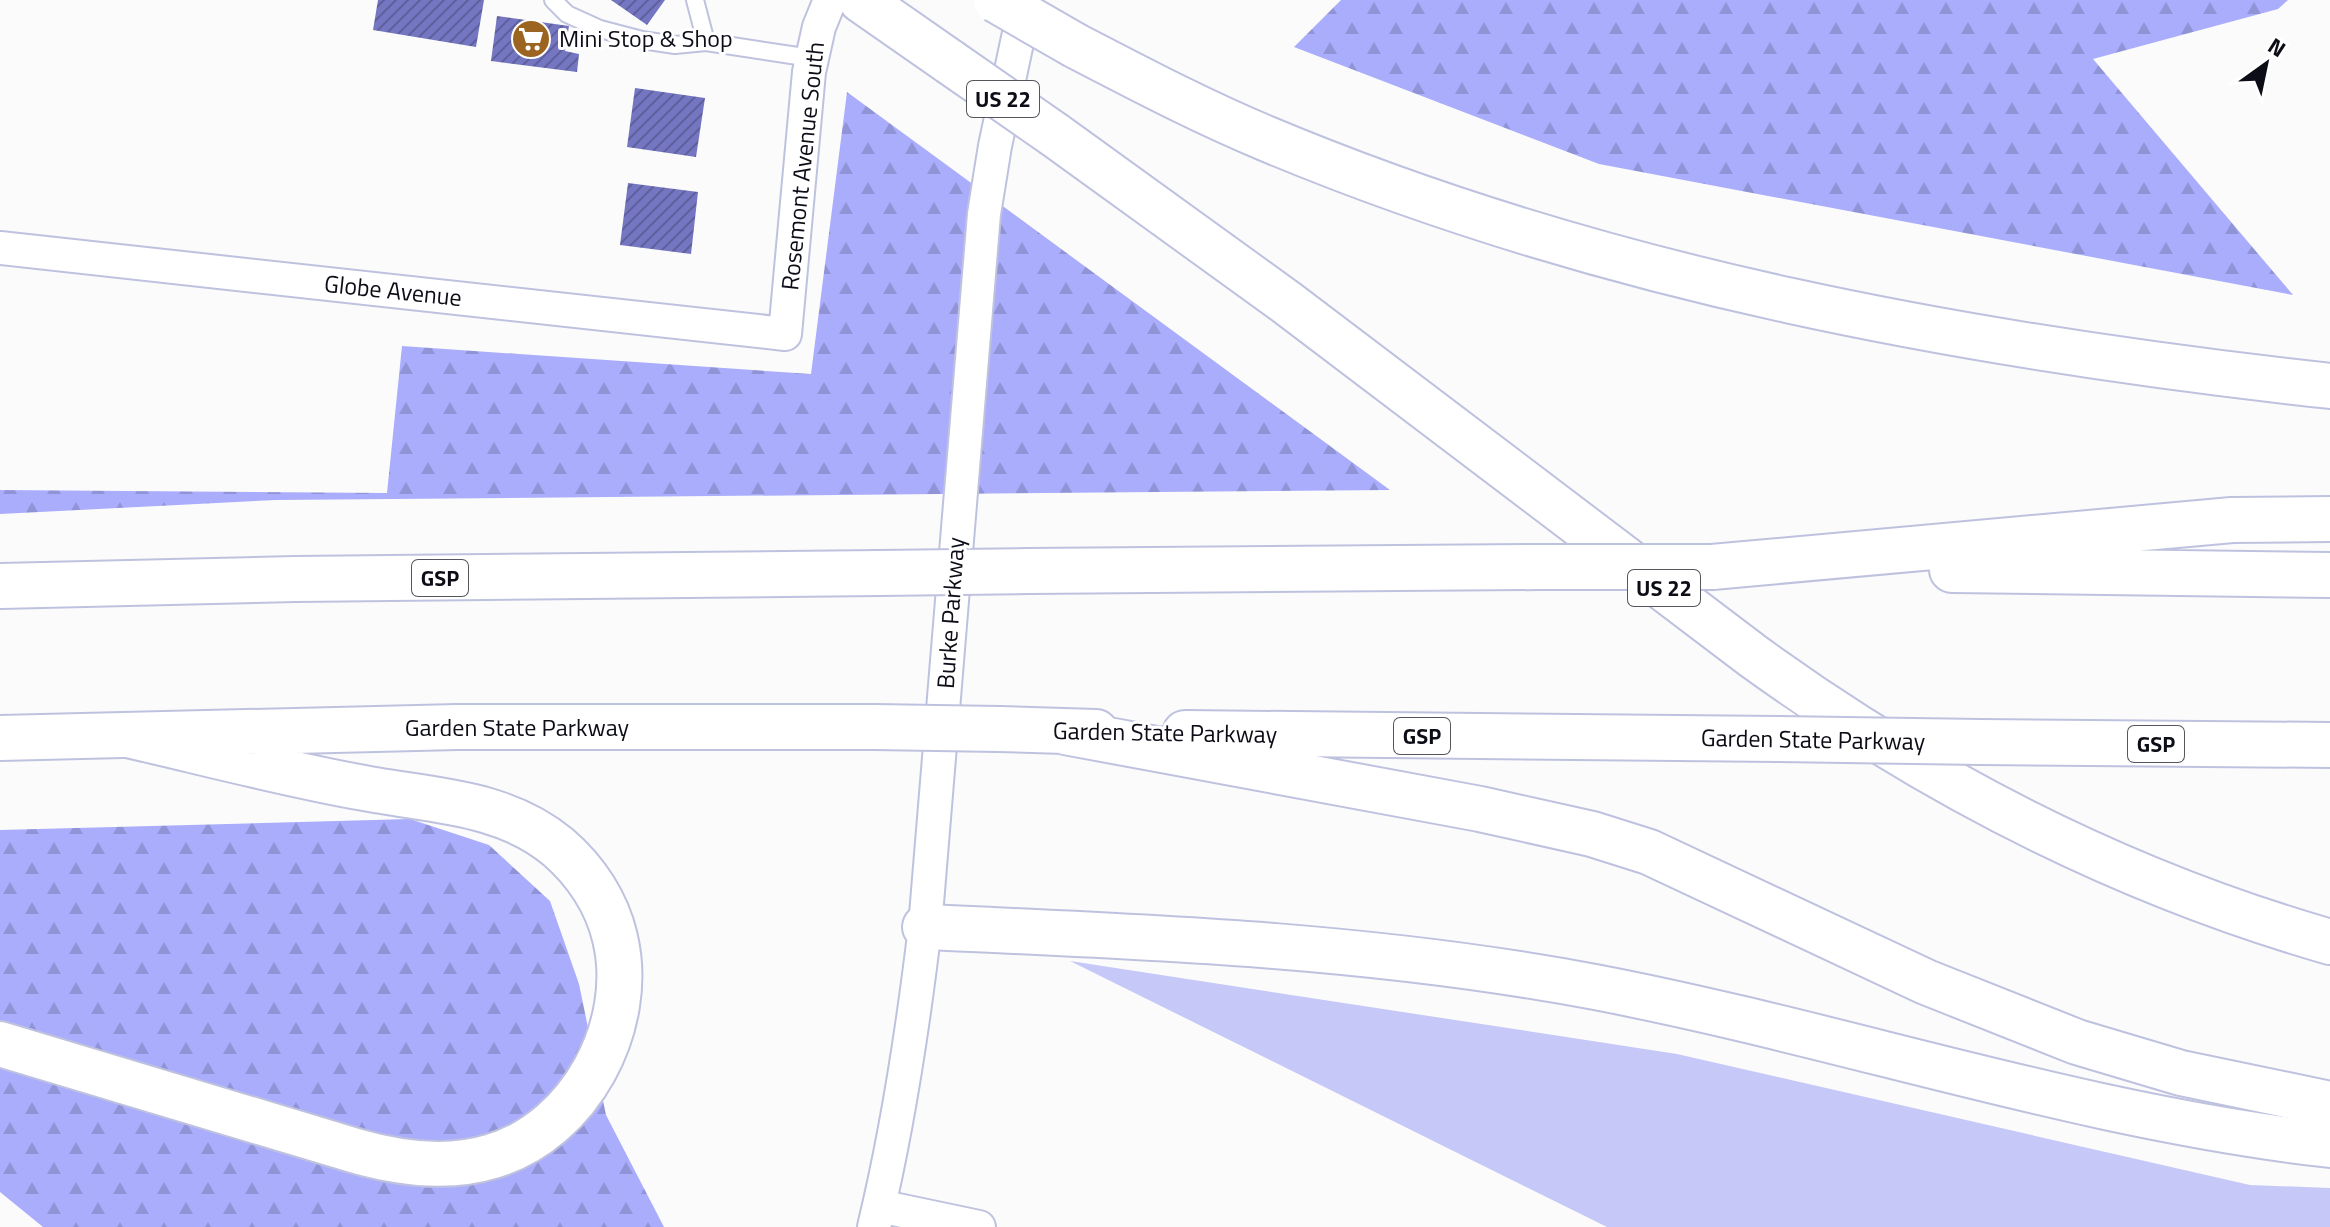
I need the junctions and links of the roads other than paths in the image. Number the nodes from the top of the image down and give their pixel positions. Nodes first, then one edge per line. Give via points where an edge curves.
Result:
1 (553, 0) edge
2 (695, 0) edge
3 (830, 0) edge
4 (861, 0) edge
5 (996, 0) edge
6 (1026, 0) edge
7 (706, 42) junction
8 (811, 58) junction
9 (0, 248) edge
10 (785, 334) joint
11 (2330, 386) edge
12 (2330, 519) edge
13 (1712, 567) junction
14 (2330, 575) edge
15 (0, 586) edge
16 (1065, 732) junction
17 (128, 735) junction
18 (0, 738) edge
19 (2330, 745) edge
20 (925, 927) junction
21 (2330, 942) edge
22 (0, 1044) edge
23 (2330, 1104) edge
24 (2330, 1145) edge
25 (877, 1216) edge
26 (979, 1227) edge

1 - 7 lane via 567,14 600,29 675,45
2 - 7 lane
3 - 8 street, Rosemont Avenue South
4 - 21 highway, US 22, bridge via 1309,319 1816,702 1944,781 2093,855
5 - 11 highway, bridge via 1076,46 1266,138 1540,237 1817,306 1972,336
6 - 20 street, Burke Parkway via 979,252
7 - 8 lane
8 - 10 street, Rosemont Avenue South
9 - 10 street, Globe Avenue
12 - 13 highway via 2232,520
13 - 14 highway, GSP
13 - 15 highway, GSP, bridge
16 - 17 highway, Garden State Parkway / GSP, bridge via 457,727
16 - 19 highway, Garden State Parkway / GSP, bridge
16 - 23 highway via 1592,834 1649,852 1926,982 2077,1042 2181,1073
17 - 18 highway, Garden State Parkway / GSP
17 - 22 highway via 363,788 475,806 541,835 586,877 616,939 617,1012 600,1057 576,1097 540,1132 494,1156 441,1164 385,1159
20 - 24 highway via 1274,945 1475,967 1644,997 2141,1114
20 - 25 street, Burke Parkway
25 - 26 street

